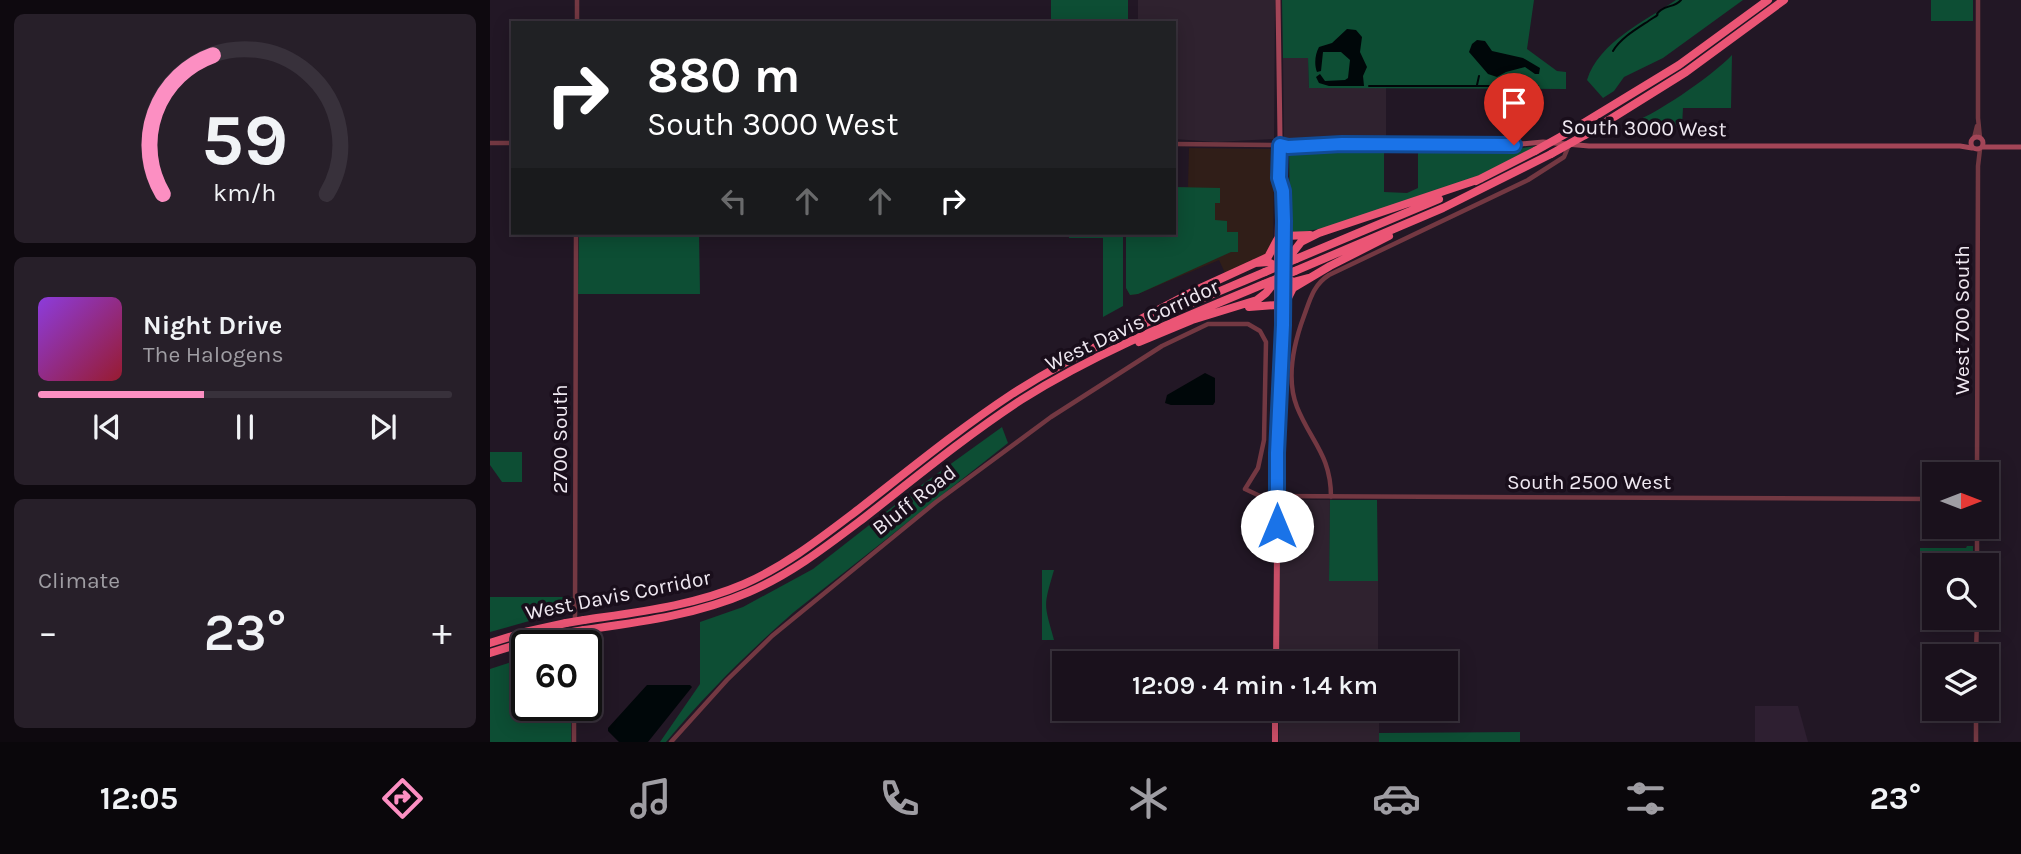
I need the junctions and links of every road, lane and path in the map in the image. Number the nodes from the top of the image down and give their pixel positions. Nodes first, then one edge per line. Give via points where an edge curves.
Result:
1 (577, 0) edge
2 (1278, 0) edge
3 (1768, 0) edge
4 (1784, 0) edge
5 (1978, 0) edge
6 (577, 21) edge
7 (490, 143) edge
8 (511, 143) edge
9 (1176, 144) edge
10 (1977, 144) junction
11 (1280, 145) junction
12 (1570, 145) junction
13 (2021, 147) edge
14 (1480, 179) junction
15 (1482, 189) junction
16 (1319, 233) junction
17 (576, 235) edge
18 (1280, 238) junction
19 (1255, 263) junction
20 (1280, 271) junction
21 (1308, 278) junction
22 (1280, 306) junction
23 (1226, 310) junction
24 (1208, 324) joint
25 (1073, 357) junction
26 (1075, 368) junction
27 (1977, 462) edge
28 (1277, 497) junction
29 (1331, 497) junction
30 (1922, 499) edge
31 (575, 630) edge
32 (490, 643) edge
33 (1276, 651) edge
34 (490, 653) edge
35 (574, 721) edge
36 (1275, 721) edge
37 (1976, 721) edge
38 (574, 742) edge
39 (671, 742) edge
40 (1275, 742) edge
41 (1976, 742) edge

1 - 6 street
2 - 11 main road
3 - 14 highway, West Davis Corridor, bridge via 1679,65
4 - 15 highway, West Davis Corridor, bridge via 1676,78 1585,135
5 - 10 street, West 700 South
7 - 8 street
9 - 11 street, South 3000 West
10 - 12 main road, South 3000 West
10 - 13 main road, South 3000 West
10 - 27 street, West 700 South
11 - 12 main road, South 3000 West
11 - 18 main road
12 - 29 street via 1564,157 1528,180 1319,283 1298,331 1293,387 1298,409 1329,469
14 - 16 highway
14 - 25 highway, West Davis Corridor, bridge
15 - 21 highway
15 - 26 highway, West Davis Corridor, bridge
16 - 18 highway
16 - 20 highway via 1298,245
17 - 31 street, 2700 South
18 - 19 highway via 1270,256
18 - 20 main road
19 - 20 highway via 1265,261
19 - 25 highway
20 - 21 highway via 1295,282
20 - 22 main road
20 - 23 highway via 1257,300
21 - 22 highway via 1290,291
22 - 23 highway
22 - 28 main road
23 - 26 highway
24 - 28 street, South 2500 West via 1248,324 1258,329 1266,342 1264,440 1258,468 1245,489
24 - 39 street, Bluff Road via 1162,346 969,476 772,636
25 - 32 highway, West Davis Corridor, bridge via 1002,401 773,570 699,600 566,623
26 - 34 highway, West Davis Corridor, bridge via 990,421 820,552 770,582 691,612 566,633
28 - 29 street, South 2500 West
28 - 33 main road
29 - 30 street, South 2500 West
35 - 38 street
36 - 40 main road
37 - 41 street

